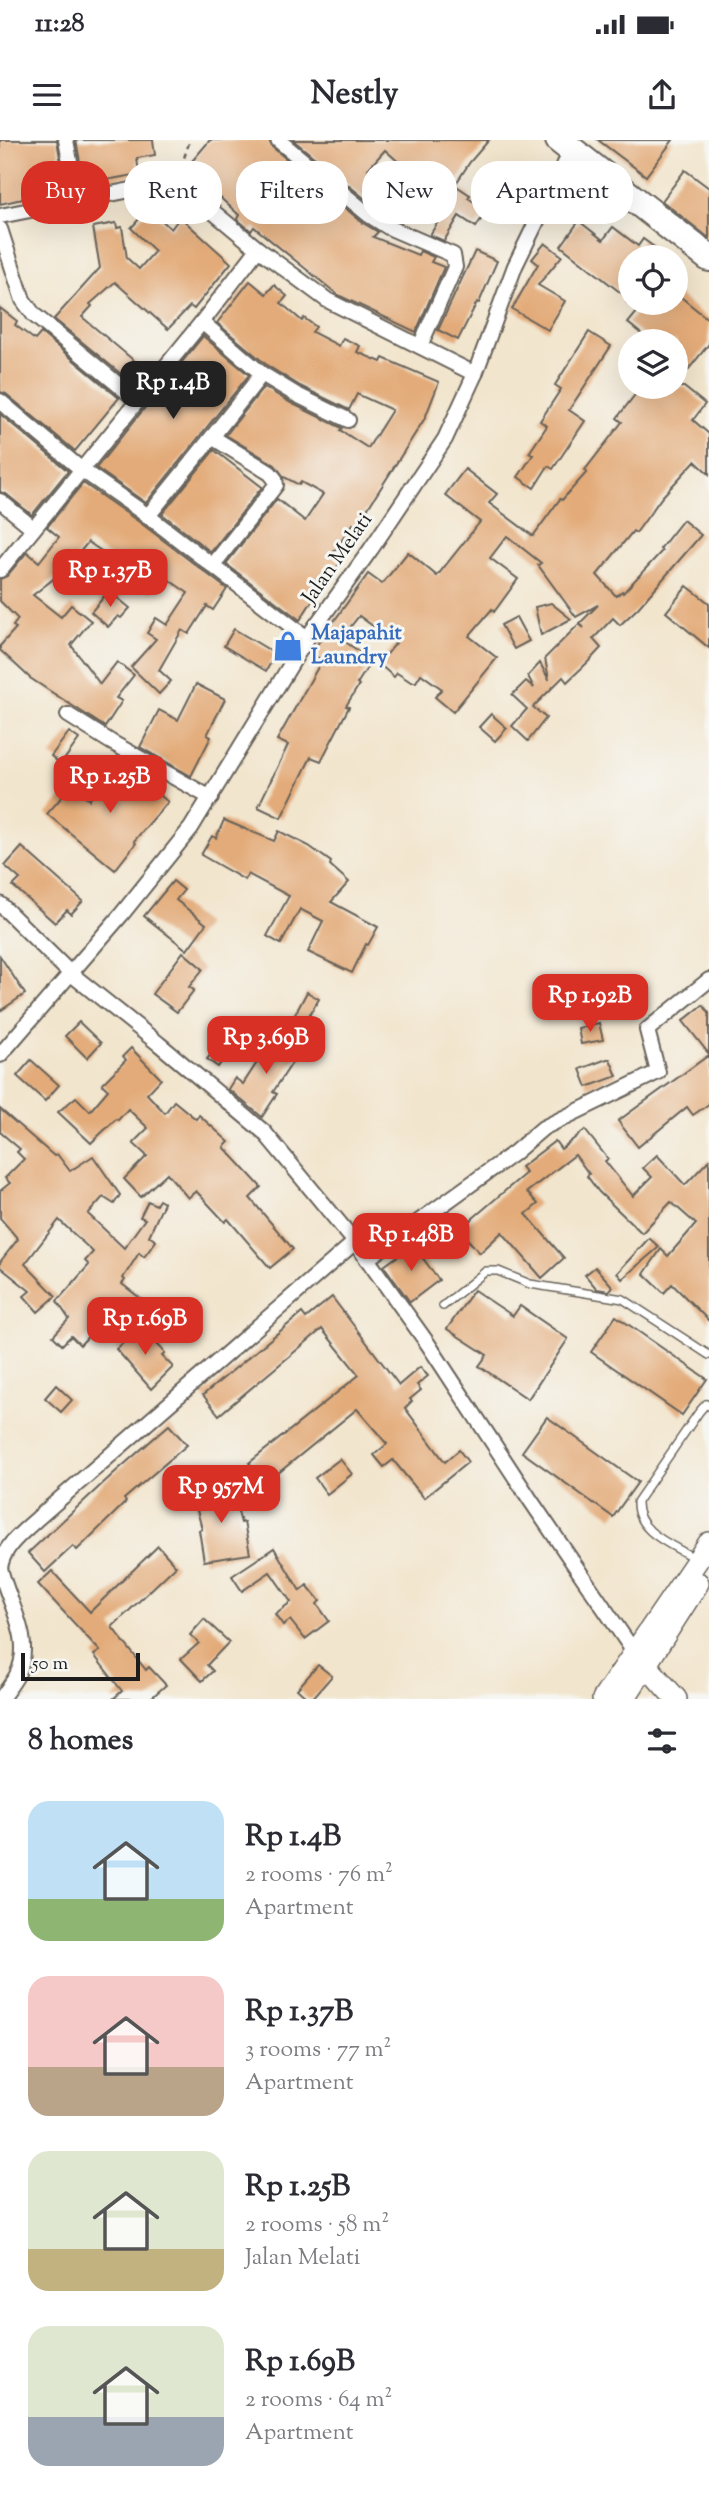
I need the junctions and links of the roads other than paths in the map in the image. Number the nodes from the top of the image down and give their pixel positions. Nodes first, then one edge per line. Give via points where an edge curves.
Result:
1 (66, 140) edge
2 (278, 140) edge
3 (569, 143) edge
4 (70, 161) edge
5 (110, 193) edge
6 (21, 211) edge
7 (0, 216) edge
8 (0, 229) edge
9 (257, 248) junction
10 (709, 258) edge
11 (202, 322) junction
12 (420, 346) junction
13 (262, 374) junction
14 (475, 374) junction
15 (0, 401) edge
16 (138, 401) junction
17 (348, 419) dead end
18 (212, 437) junction
19 (82, 470) junction
20 (0, 501) edge
21 (148, 516) junction
22 (33, 528) junction
23 (213, 565) junction
24 (0, 570) edge
25 (307, 638) junction
26 (68, 715) dead end
27 (211, 798) junction
28 (0, 904) edge
29 (70, 973) junction
30 (709, 980) edge
31 (0, 1055) edge
32 (355, 1242) junction
33 (367, 1259) junction
34 (443, 1306) dead end
35 (709, 1355) edge
36 (708, 1403) edge
37 (705, 1556) edge
38 (0, 1568) edge
39 (641, 1659) junction
40 (1, 1699) edge
41 (603, 1699) edge
42 (624, 1699) edge
43 (676, 1699) edge

1 - 4 street
2 - 12 street via 369,215 453,255 455,267
3 - 10 highway
3 - 14 street, Jalan Melati
5 - 9 street via 176,181
6 - 7 street
8 - 16 street via 23,299 34,315
9 - 11 street
9 - 12 street via 327,300
11 - 13 street
11 - 16 street
12 - 14 street
13 - 17 street
13 - 18 street
14 - 25 street, Jalan Melati via 444,439
15 - 19 street
16 - 19 street
18 - 21 street
18 - 23 street via 270,473 276,485
19 - 21 street
19 - 22 street
20 - 22 street
21 - 23 street
22 - 24 street
23 - 25 street
25 - 27 street, Jalan Melati
26 - 27 street
27 - 29 street, Jalan Melati via 164,863
28 - 29 street
29 - 31 street, Jalan Melati
29 - 32 street via 264,1132
30 - 33 street via 648,1030 658,1072 543,1128
32 - 33 street
32 - 38 street via 38,1518 8,1548
33 - 39 street
34 - 35 lane via 486,1271 498,1271 530,1284 623,1299
36 - 37 lane via 637,1502 637,1515 653,1533
37 - 39 street
38 - 40 street via 24,1646 17,1675
39 - 41 street
39 - 42 street
39 - 43 street

